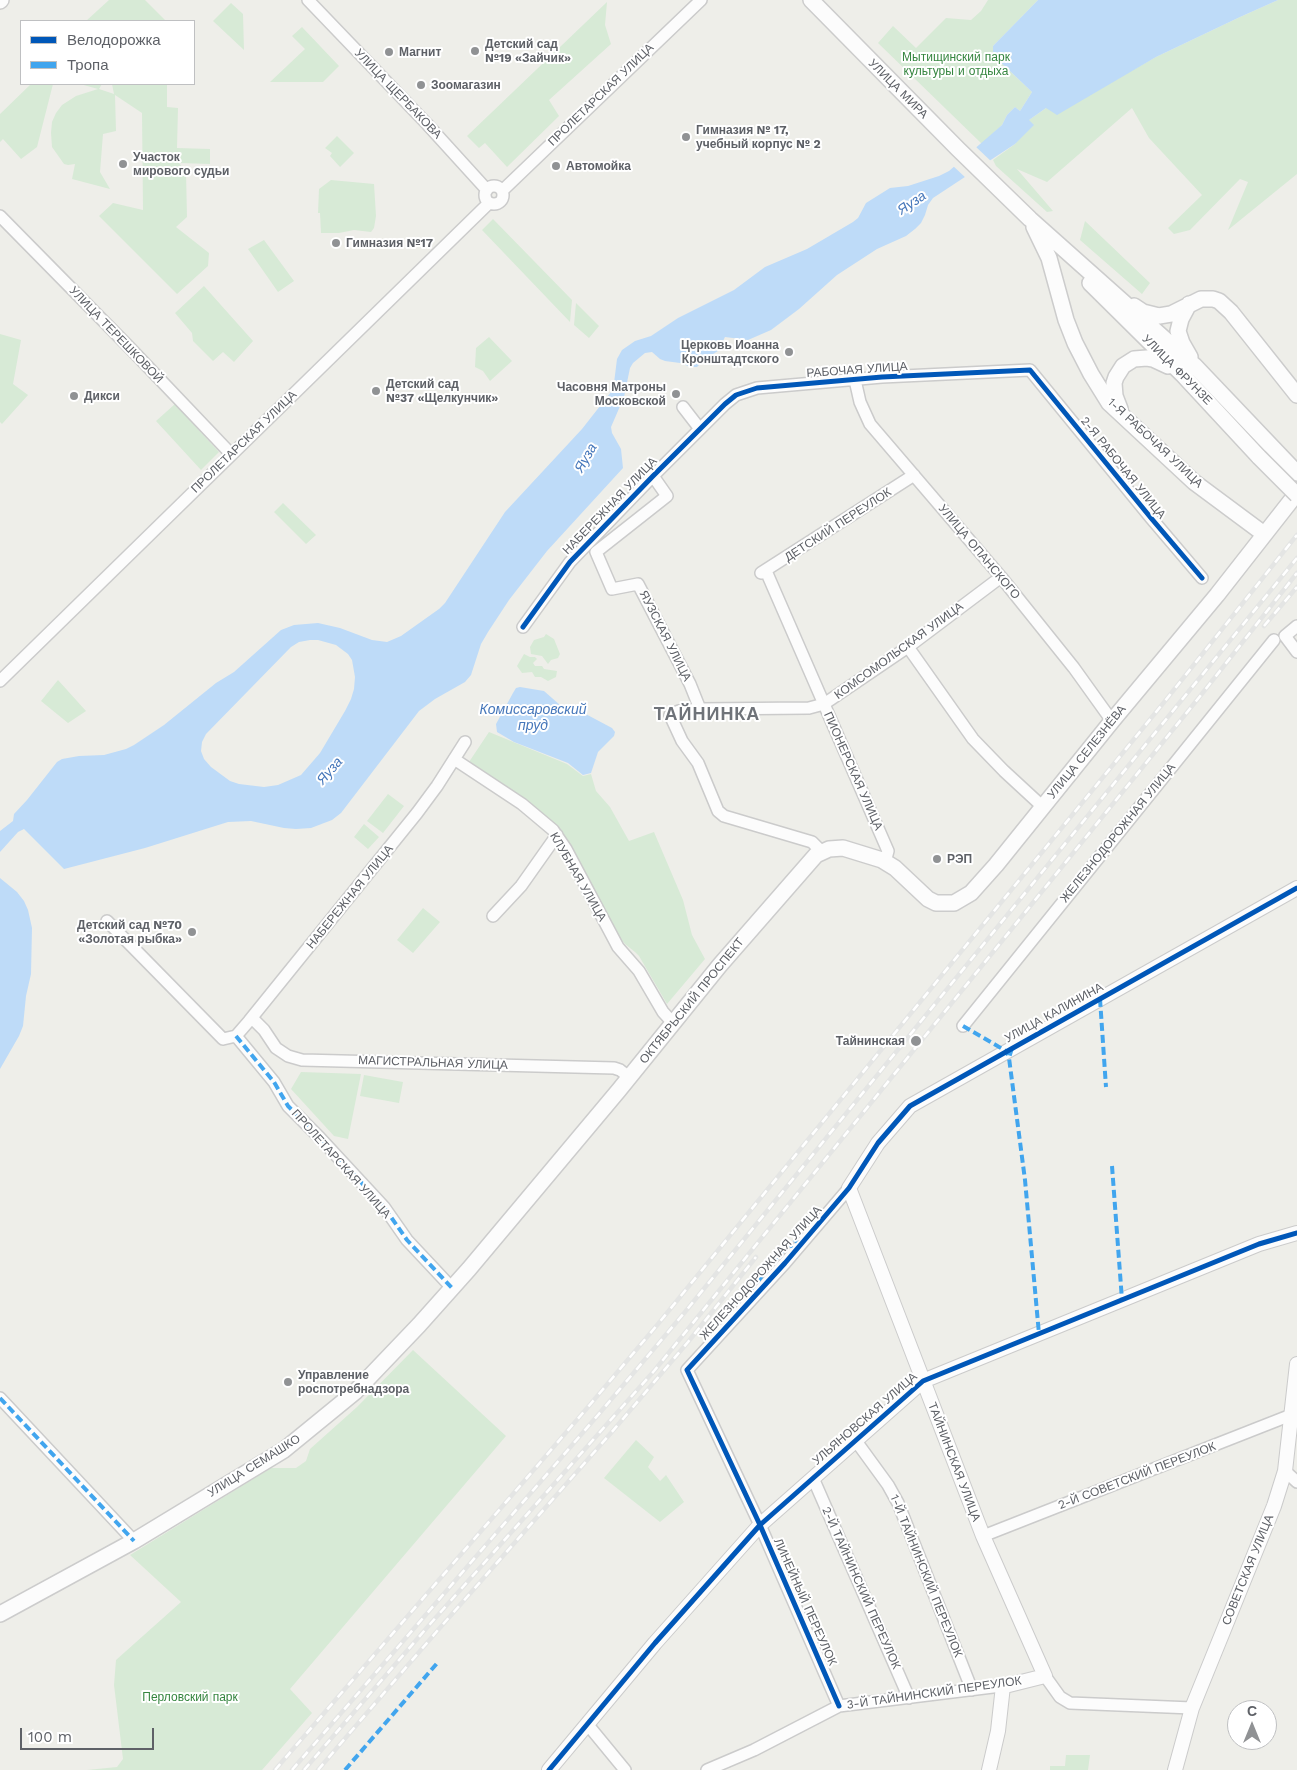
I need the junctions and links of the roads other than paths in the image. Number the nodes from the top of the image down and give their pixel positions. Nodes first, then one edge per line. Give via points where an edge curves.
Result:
1 (308, 0) edge
2 (701, 0) edge
3 (811, 0) edge
4 (986, 176) joint
5 (487, 190) junction
6 (503, 190) junction
7 (489, 203) junction
8 (0, 216) edge
9 (1030, 219) junction
10 (1059, 245) junction
11 (1117, 296) junction
12 (1189, 304) junction
13 (1030, 370) joint
14 (1188, 370) junction
15 (855, 380) junction
16 (1297, 395) edge
17 (683, 407) dead end
18 (1123, 415) junction
19 (700, 429) junction
20 (231, 454) junction
21 (1297, 473) edge
22 (914, 475) junction
23 (653, 476) junction
24 (1297, 494) edge
25 (1264, 534) junction
26 (764, 572) joint
27 (1002, 576) junction
28 (1202, 578) dead end
29 (1297, 626) edge
30 (523, 627) dead end
31 (1274, 640) dead end
32 (908, 648) junction
33 (1297, 652) edge
34 (0, 681) edge
35 (824, 704) junction
36 (700, 710) junction
37 (1112, 721) junction
38 (465, 742) dead end
39 (454, 759) junction
40 (1043, 807) junction
41 (557, 835) junction
42 (822, 852) junction
43 (885, 862) junction
44 (1297, 888) edge
45 (493, 916) dead end
46 (107, 921) dead end
47 (252, 1018) junction
48 (673, 1023) junction
49 (963, 1026) dead end
50 (236, 1036) junction
51 (629, 1077) junction
52 (849, 1188) junction
53 (1297, 1233) edge
54 (469, 1269) joint
55 (452, 1288) junction
56 (1297, 1364) edge
57 (687, 1370) joint
58 (923, 1381) junction
59 (0, 1398) edge
60 (1291, 1415) junction
61 (856, 1441) junction
62 (1285, 1471) junction
63 (813, 1478) junction
64 (1297, 1482) edge
65 (760, 1525) junction
66 (983, 1536) junction
67 (134, 1541) junction
68 (0, 1614) edge
69 (1046, 1676) junction
70 (1006, 1685) junction
71 (972, 1690) junction
72 (909, 1698) junction
73 (839, 1706) junction
74 (1192, 1708) junction
75 (588, 1725) junction
76 (550, 1770) edge
77 (625, 1770) edge
78 (708, 1770) edge
79 (989, 1770) edge
80 (1175, 1770) edge

1 - 5 street, УЛИЦА ЩЕРБАКОВА
2 - 6 street, ПРОЛЕТАРСКАЯ УЛИЦА
3 - 4 main road, УЛИЦА МИРА
4 - 9 main road, УЛИЦА ФРУНЗЕ
5 - 6 street via 495,186
5 - 7 street via 485,195
6 - 7 street via 501,202
7 - 20 street, ПРОЛЕТАРСКАЯ УЛИЦА
8 - 20 street, УЛИЦА ТЕРЕШКОВОЙ
9 - 10 main road, УЛИЦА ФРУНЗЕ
9 - 18 main road, 1-Я РАБОЧАЯ УЛИЦА via 1049,258 1075,343 1101,391
10 - 11 main road, УЛИЦА ФРУНЗЕ
10 - 14 main road, УЛИЦА ФРУНЗЕ via 1101,296
11 - 12 main road via 1144,312 1159,316 1171,314
11 - 14 main road, УЛИЦА ФРУНЗЕ
12 - 14 main road via 1178,331
12 - 16 main road via 1207,298 1224,305
13 - 15 street, РАБОЧАЯ УЛИЦА
13 - 28 street, 2-Я РАБОЧАЯ УЛИЦА
14 - 18 main road via 1153,359 1140,358 1128,362 1114,383 1114,396
14 - 21 main road, УЛИЦА ФРУНЗЕ
14 - 24 main road, УЛИЦА ФРУНЗЕ, bridge via 1259,457
15 - 19 street, РАБОЧАЯ УЛИЦА via 748,390 736,395
15 - 22 street, УЛИЦА ОПАНСКОГО via 870,424
17 - 19 street
18 - 25 main road, 1-Я РАБОЧАЯ УЛИЦА via 1194,482
19 - 23 street, НАБЕРЕЖНАЯ УЛИЦА
20 - 34 street, ПРОЛЕТАРСКАЯ УЛИЦА
22 - 26 street, ДЕТСКИЙ ПЕРЕУЛОК
22 - 27 street, УЛИЦА ОПАНСКОГО
23 - 30 street, НАБЕРЕЖНАЯ УЛИЦА via 570,562
23 - 36 street, ЯУЗСКАЯ УЛИЦА via 667,496 596,552 612,590 638,584 690,684
24 - 25 main road, УЛИЦА СЕЛЕЗНЁВА
25 - 37 main road, УЛИЦА СЕЛЕЗНЁВА
26 - 35 street, ПИОНЕРСКАЯ УЛИЦА
27 - 32 street, КОМСОМОЛЬСКАЯ УЛИЦА
27 - 37 street, УЛИЦА ОПАНСКОГО
29 - 33 street via 1285,636
31 - 49 street, ЖЕЛЕЗНОДОРОЖНАЯ УЛИЦА
32 - 35 street, КОМСОМОЛЬСКАЯ УЛИЦА
32 - 40 street via 973,739
35 - 36 street, КОМСОМОЛЬСКАЯ УЛИЦА via 809,708
35 - 43 street, ПИОНЕРСКАЯ УЛИЦА via 888,851
36 - 42 street via 670,715 698,763 721,814 812,842
37 - 40 main road, УЛИЦА СЕЛЕЗНЁВА
38 - 39 street, НАБЕРЕЖНАЯ УЛИЦА
39 - 41 street, КЛУБНАЯ УЛИЦА via 522,804
39 - 47 street, НАБЕРЕЖНАЯ УЛИЦА via 416,813
40 - 43 main road, УЛИЦА СЕЛЕЗНЁВА via 978,886 954,903 933,902
41 - 45 street via 521,886
41 - 48 street, КЛУБНАЯ УЛИЦА via 618,947 639,970
42 - 43 main road via 843,848
42 - 48 main road, ОКТЯБРЬСКИЙ ПРОСПЕКТ via 804,868
44 - 52 street, УЛИЦА КАЛИНИНА via 910,1106 878,1143
46 - 50 street via 223,1039
47 - 50 street, НАБЕРЕЖНАЯ УЛИЦА
47 - 51 street, МАГИСТРАЛЬНАЯ УЛИЦА via 276,1048 302,1060 614,1068
48 - 51 main road, ОКТЯБРЬСКИЙ ПРОСПЕКТ
50 - 55 street, ПРОЛЕТАРСКАЯ УЛИЦА via 274,1082 288,1106 384,1207 407,1240
51 - 54 main road, ОКТЯБРЬСКИЙ ПРОСПЕКТ
52 - 57 street, ЖЕЛЕЗНОДОРОЖНАЯ УЛИЦА via 785,1264
52 - 58 street, ТАЙНИНСКАЯ УЛИЦА
53 - 58 street, УЛЬЯНОВСКАЯ УЛИЦА via 1258,1244
54 - 55 main road, УЛИЦА СЕМАШКО
55 - 67 main road, УЛИЦА СЕМАШКО via 368,1380 284,1450
56 - 60 street, СОВЕТСКАЯ УЛИЦА
57 - 65 street, ЛИНЕЙНЫЙ ПЕРЕУЛОК
58 - 61 street, УЛЬЯНОВСКАЯ УЛИЦА
58 - 66 street, ТАЙНИНСКАЯ УЛИЦА
59 - 67 street
60 - 62 street, СОВЕТСКАЯ УЛИЦА
60 - 66 street, 2-Й СОВЕТСКИЙ ПЕРЕУЛОК
61 - 63 street, УЛЬЯНОВСКАЯ УЛИЦА
61 - 71 street, 1-Й ТАЙНИНСКИЙ ПЕРЕУЛОК via 898,1503
62 - 64 street
62 - 74 street, СОВЕТСКАЯ УЛИЦА via 1274,1506
63 - 65 street, УЛЬЯНОВСКАЯ УЛИЦА
63 - 72 street, 2-Й ТАЙНИНСКИЙ ПЕРЕУЛОК
65 - 73 street, ЛИНЕЙНЫЙ ПЕРЕУЛОК
65 - 75 street, УЛЬЯНОВСКАЯ УЛИЦА via 655,1643
66 - 69 street, ТАЙНИНСКАЯ УЛИЦА
67 - 68 main road, УЛИЦА СЕМАШКО
69 - 70 street, 3-Й ТАЙНИНСКИЙ ПЕРЕУЛОК
69 - 74 street via 1060,1697 1070,1703
70 - 71 street, 3-Й ТАЙНИНСКИЙ ПЕРЕУЛОК
70 - 79 street
71 - 72 street, 3-Й ТАЙНИНСКИЙ ПЕРЕУЛОК
72 - 73 street, 3-Й ТАЙНИНСКИЙ ПЕРЕУЛОК
73 - 78 street, 3-Й ТАЙНИНСКИЙ ПЕРЕУЛОК
74 - 80 street, СОВЕТСКАЯ УЛИЦА
75 - 76 street, УЛЬЯНОВСКАЯ УЛИЦА
75 - 77 street

